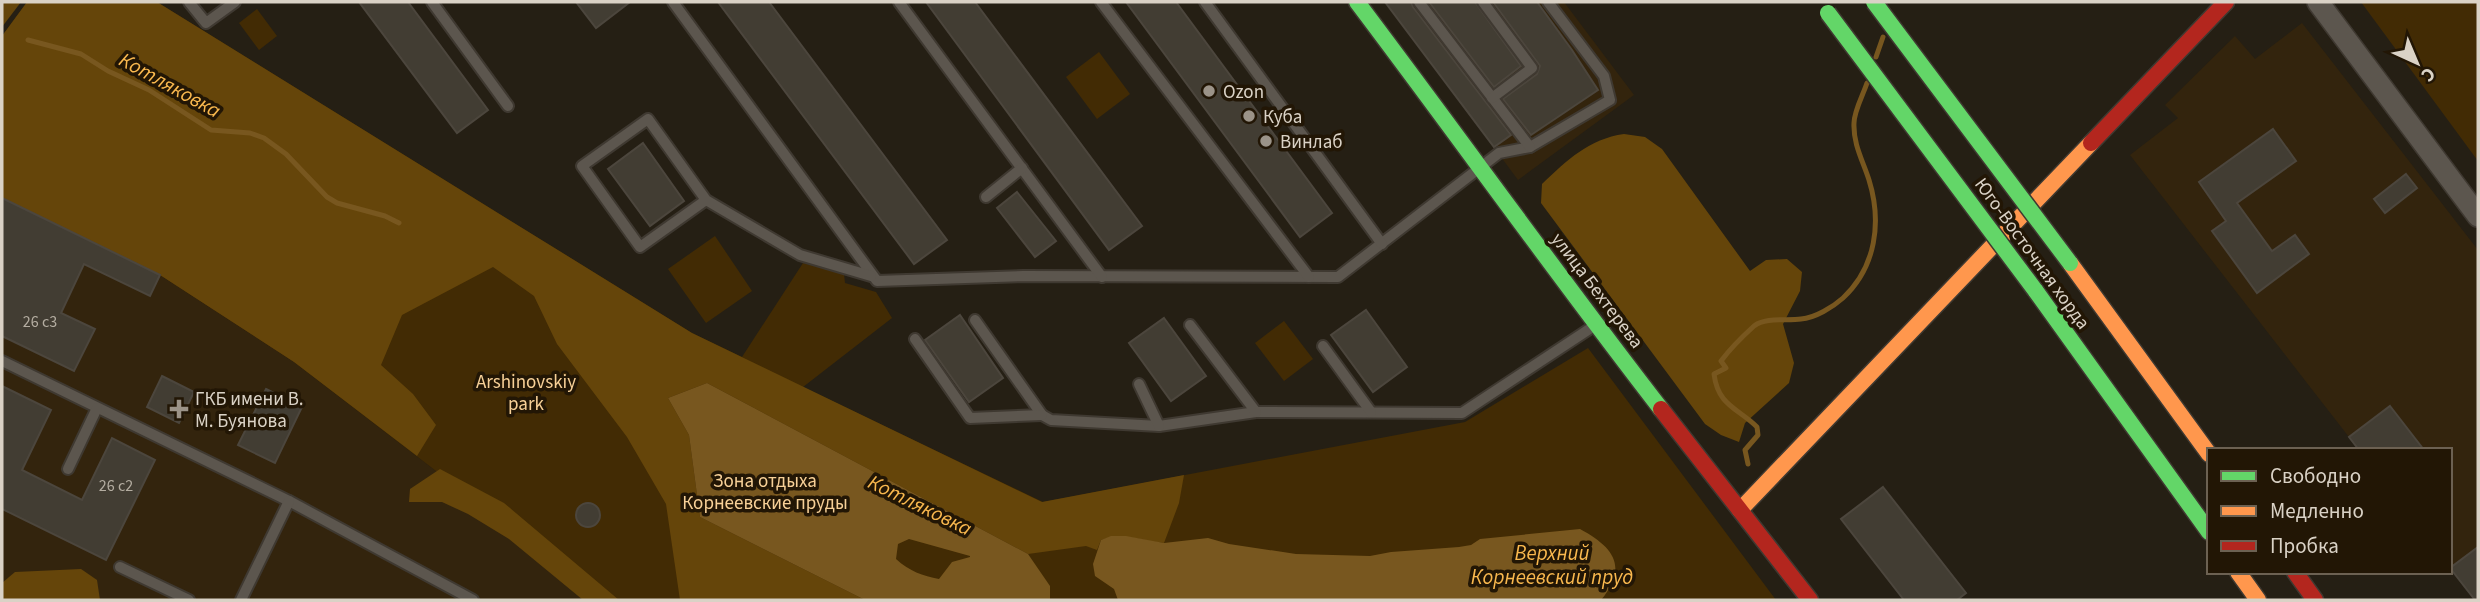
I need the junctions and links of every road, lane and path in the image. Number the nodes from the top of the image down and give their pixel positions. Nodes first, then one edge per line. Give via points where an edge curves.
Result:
1 (189, 2) edge
2 (235, 2) edge
3 (432, 2) edge
4 (673, 2) edge
5 (899, 2) edge
6 (1101, 2) edge
7 (1205, 2) edge
8 (1356, 2) edge
9 (1419, 2) edge
10 (1483, 2) edge
11 (1548, 2) edge
12 (1874, 2) edge
13 (2226, 2) edge
14 (2318, 2) edge
15 (1824, 7) edge
16 (1492, 98) junction
17 (508, 106) dead end
18 (1530, 147) junction
19 (1481, 166) junction
20 (1022, 168) junction
21 (986, 197) dead end
22 (706, 200) junction
23 (2478, 216) edge
24 (1382, 244) junction
25 (871, 276) junction
26 (1102, 276) junction
27 (1309, 277) junction
28 (975, 320) dead end
29 (1190, 325) dead end
30 (1596, 325) junction
31 (915, 339) dead end
32 (1323, 346) dead end
33 (2, 361) edge
34 (1139, 384) dead end
35 (97, 408) junction
36 (1256, 412) junction
37 (1371, 412) junction
38 (1042, 415) junction
39 (1159, 426) junction
40 (2207, 451) edge
41 (68, 469) dead end
42 (289, 501) junction
43 (1740, 510) junction
44 (2207, 529) edge
45 (120, 567) dead end
46 (2239, 574) edge
47 (2296, 574) edge
48 (466, 599) edge
49 (189, 600) edge
50 (241, 600) edge
51 (1810, 600) edge
52 (2258, 600) edge
53 (2315, 600) edge

1 - 2 lane via 206,23
3 - 17 lane
4 - 25 lane
5 - 20 lane
6 - 27 lane
7 - 24 lane
8 - 19 street, улица Бехтерева
9 - 16 lane
10 - 16 lane via 1532,68
11 - 18 lane via 1604,76 1610,100
12 - 40 street, Юго-Восточная хорда, bridge
13 - 43 street
14 - 23 street
15 - 44 street, Юго-Восточная хорда, bridge
16 - 18 lane
18 - 19 lane via 1499,153
19 - 24 lane
19 - 30 street, улица Бехтерева
20 - 21 lane
20 - 26 lane
22 - 22 lane via 648,119 582,166 640,247
22 - 25 lane via 800,255
24 - 27 lane via 1338,277
25 - 26 lane via 877,281
26 - 27 lane
28 - 38 lane
29 - 36 lane
30 - 37 lane via 1462,413
30 - 43 street, улица Бехтерева
31 - 38 lane via 970,418
32 - 37 lane
33 - 35 lane
34 - 39 lane
35 - 41 lane
35 - 42 lane
36 - 37 lane
36 - 39 lane
38 - 39 lane via 1051,420
42 - 48 lane
42 - 50 lane
43 - 51 street, улица Бехтерева
45 - 49 lane
46 - 52 street
47 - 53 street

